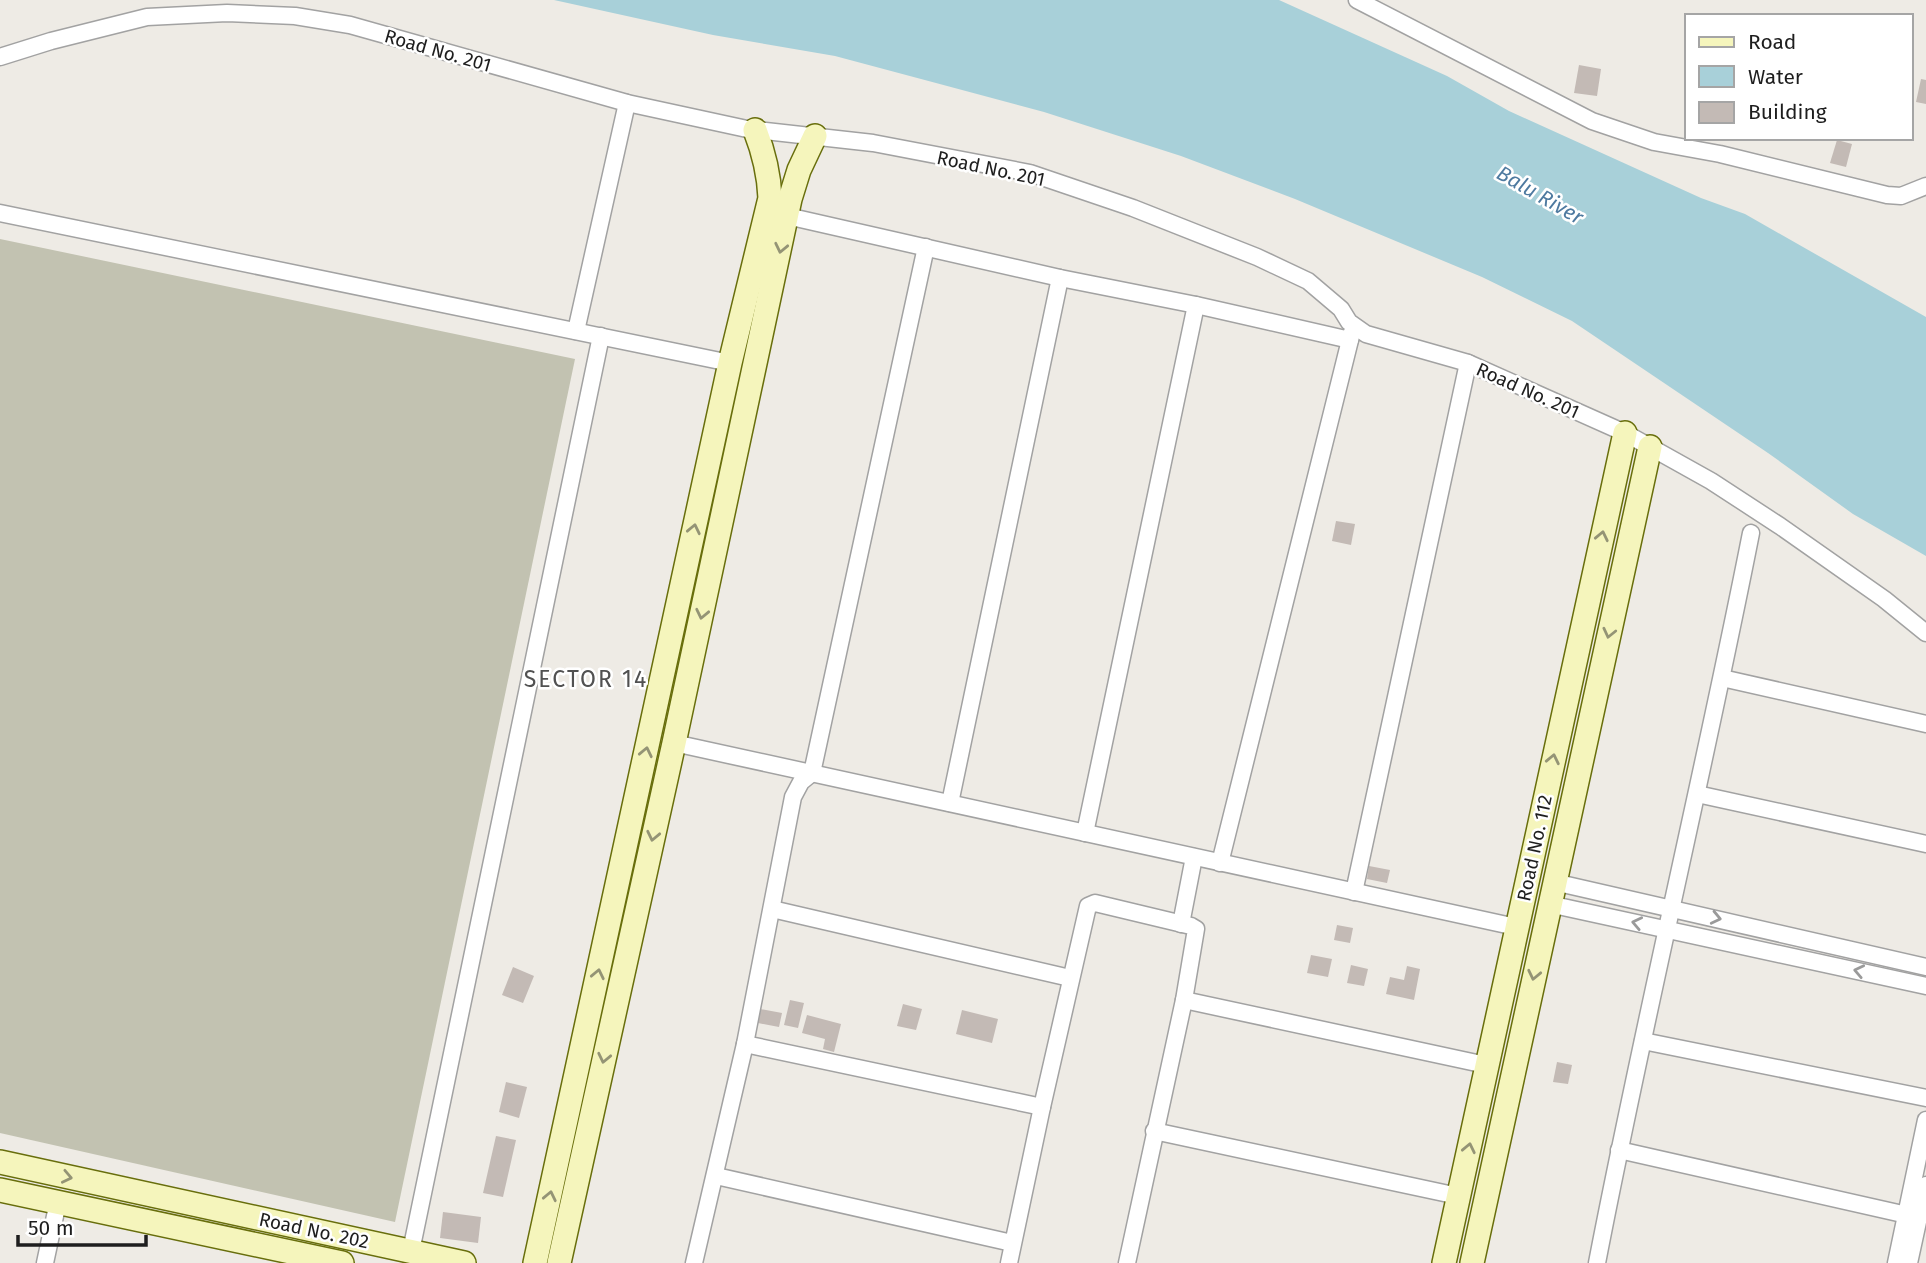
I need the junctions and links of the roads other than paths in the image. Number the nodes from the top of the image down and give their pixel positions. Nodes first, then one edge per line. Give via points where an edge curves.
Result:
1 (1357, 0) edge
2 (0, 57) edge
3 (627, 103) junction
4 (755, 130) junction
5 (815, 136) junction
6 (1926, 186) edge
7 (0, 213) edge
8 (788, 216) junction
9 (926, 247) junction
10 (1060, 278) junction
11 (1196, 305) junction
12 (576, 331) junction
13 (1352, 333) junction
14 (601, 336) junction
15 (730, 363) junction
16 (1468, 363) junction
17 (1625, 433) junction
18 (1650, 447) junction
19 (1751, 533) dead end
20 (1926, 633) edge
21 (1722, 678) junction
22 (1926, 723) edge
23 (674, 743) junction
24 (812, 773) junction
25 (1697, 794) junction
26 (950, 803) junction
27 (1085, 833) junction
28 (1926, 844) edge
29 (1194, 857) junction
30 (1220, 863) junction
31 (1554, 881) junction
32 (1354, 892) junction
33 (1549, 904) junction
34 (1673, 907) junction
35 (772, 909) junction
36 (1181, 924) junction
37 (1516, 928) junction
38 (1667, 930) junction
39 (1543, 933) junction
40 (1926, 967) edge
41 (1070, 978) junction
42 (1926, 986) edge
43 (1184, 999) junction
44 (1643, 1041) junction
45 (745, 1044) junction
46 (1486, 1065) junction
47 (1926, 1098) edge
48 (1042, 1107) junction
49 (1926, 1120) edge
50 (1154, 1131) junction
51 (1619, 1150) junction
52 (0, 1162) edge
53 (716, 1175) junction
54 (1926, 1185) edge
55 (0, 1190) edge
56 (1458, 1196) junction
57 (58, 1202) junction
58 (1907, 1214) junction
59 (1012, 1243) junction
60 (411, 1251) junction
61 (358, 1252) edge
62 (45, 1263) edge
63 (342, 1263) edge
64 (464, 1263) edge
65 (535, 1263) edge
66 (559, 1263) edge
67 (694, 1263) edge
68 (1009, 1263) edge
69 (1127, 1263) edge
70 (1444, 1263) edge
71 (1472, 1263) edge
72 (1598, 1263) edge
73 (1896, 1263) edge
74 (1909, 1263) edge

1 - 6 street via 1592,121 1654,142 1887,195 1901,196
2 - 3 street, Road No. 201 via 147,17 295,16 350,25
3 - 4 street, Road No. 201
3 - 12 street
4 - 5 street, Road No. 201
4 - 15 street via 764,153 770,198
5 - 8 street via 799,170
5 - 13 street, Road No. 201 via 1030,173 1133,208 1308,281 1341,309
7 - 12 street
8 - 9 street
8 -> 23 street
9 - 10 street
9 - 24 street
10 - 11 street
10 - 26 street
11 - 13 street
11 - 27 street
12 - 14 street
13 - 16 street, Road No. 201
13 - 30 street
14 - 15 street
14 - 60 street
65 -> 15 street
16 - 17 street, Road No. 201
16 - 32 street
17 - 18 street, Road No. 201
37 -> 17 street, Road No. 112
18 - 20 street, Road No. 201 via 1780,526
18 -> 31 street, Road No. 112
19 - 21 street
21 - 22 street
21 - 25 street
23 - 24 street
23 -> 66 street
24 - 26 street
24 - 35 street via 793,797
25 - 28 street
25 - 34 street
26 - 27 street
27 - 29 street
29 - 30 street
29 - 36 street
30 - 32 street
31 - 33 street, Road No. 112
31 - 34 street
32 - 37 street
38 -> 33 street
33 - 39 street, Road No. 112
34 - 38 street
34 -> 40 street
35 - 41 street
35 - 45 street
36 - 41 street via 1091,904
36 - 43 street via 1196,929
37 - 39 street
37 - 46 street, Road No. 112
42 -> 38 street
38 - 44 street
39 -> 71 street, Road No. 112
41 - 48 street
43 - 46 street
43 - 50 street
44 - 47 street
44 - 51 street
45 - 48 street
45 - 53 street
56 -> 46 street, Road No. 112
48 - 59 street
49 - 58 street
50 - 56 street
50 - 69 street
51 - 58 street
51 - 72 street
52 -> 61 street, Road No. 202
53 - 59 street
53 - 67 street
54 - 74 street
55 - 57 street, Road No. 202
56 - 70 street, Road No. 112
57 - 62 street
57 - 63 street, Road No. 202
58 - 73 street
59 - 68 street
60 - 61 street, Road No. 202
60 - 64 street, Road No. 202

